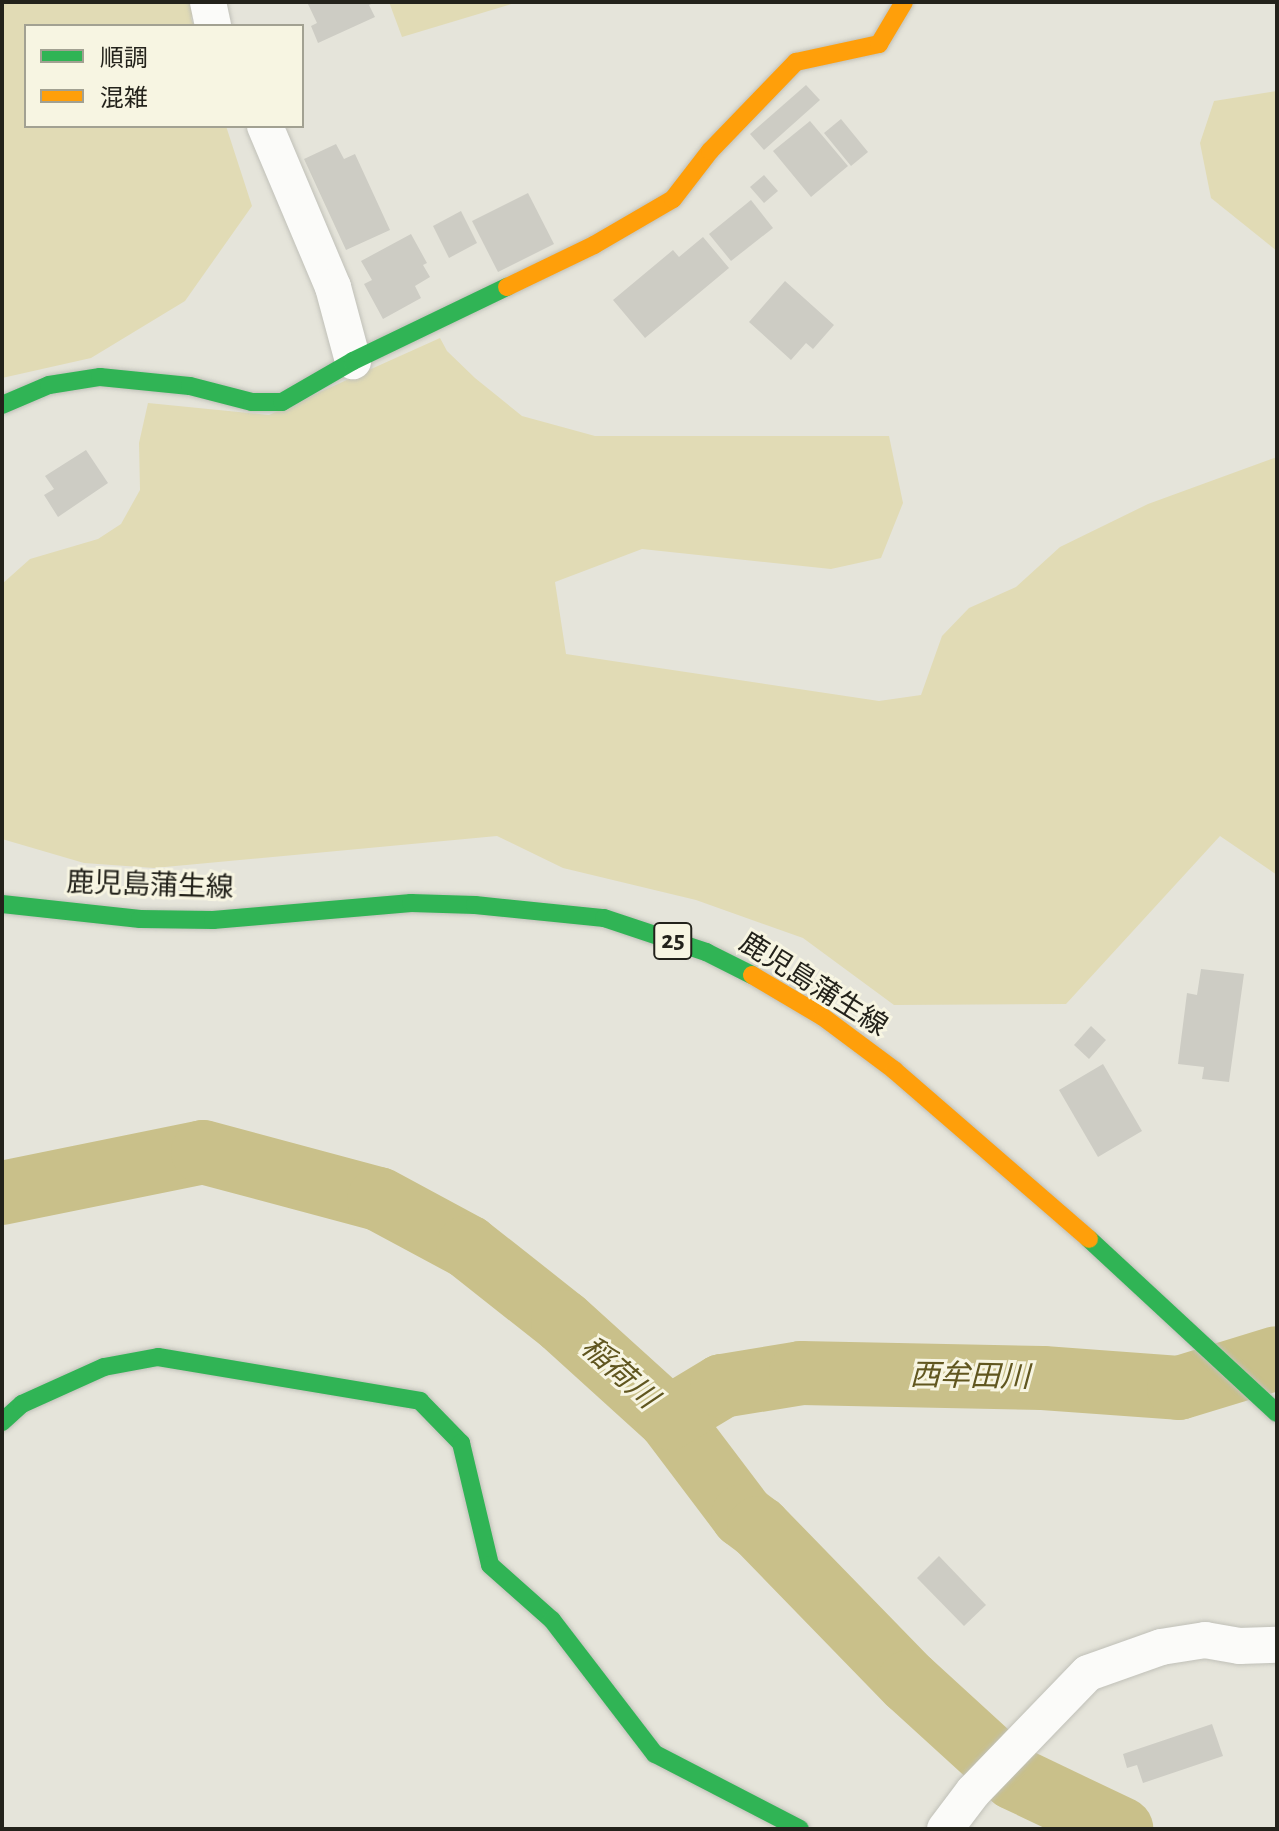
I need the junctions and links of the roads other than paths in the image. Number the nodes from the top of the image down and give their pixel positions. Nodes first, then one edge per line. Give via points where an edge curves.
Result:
1 (208, 2) edge
2 (904, 2) edge
3 (213, 24) edge
4 (266, 128) edge
5 (353, 361) junction
6 (2, 405) edge
7 (2, 904) edge
8 (1277, 1412) edge
9 (2, 1422) edge
10 (1277, 1645) edge
11 (800, 1829) edge
12 (945, 1829) edge

1 - 3 street
2 - 5 street via 879,44 796,62 710,151 673,199 594,245
4 - 5 street via 333,287
5 - 6 street via 282,402 252,402 190,386 100,377 49,385
7 - 8 street, 鹿児島蒲生線 / 25 via 140,919 213,920 411,903 488,906 604,918 706,952 771,984 894,1070 1070,1221
9 - 11 street via 22,1404 104,1367 158,1357 420,1401 461,1443 490,1565 552,1620 655,1754
10 - 12 street via 1205,1640 1161,1647 1088,1673 973,1792

